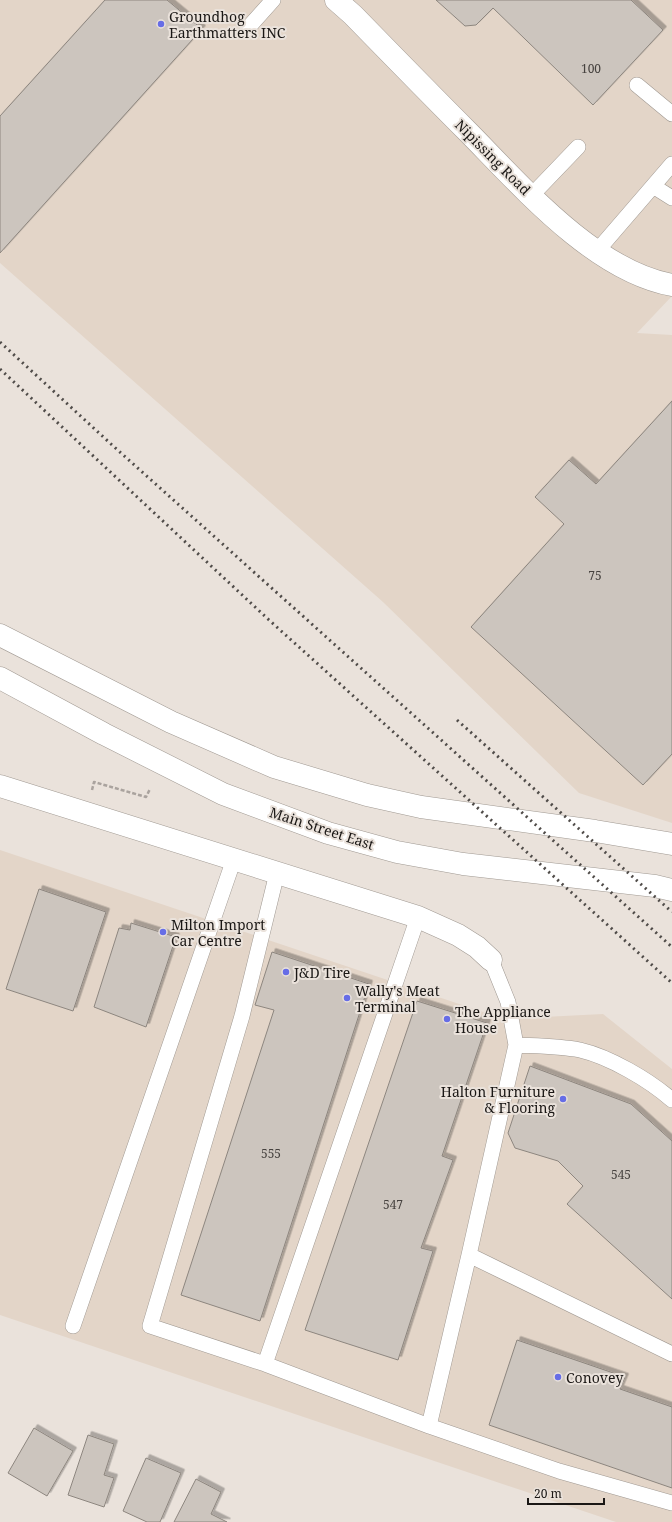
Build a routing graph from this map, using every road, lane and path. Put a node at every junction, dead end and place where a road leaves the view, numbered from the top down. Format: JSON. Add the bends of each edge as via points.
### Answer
{"nodes":[{"id":1,"x":273,"y":0,"type":"edge"},
{"id":2,"x":336,"y":0,"type":"edge"},
{"id":3,"x":247,"y":29,"type":"dead end"},
{"id":4,"x":637,"y":85,"type":"dead end"},
{"id":5,"x":672,"y":114,"type":"edge"},
{"id":6,"x":578,"y":147,"type":"dead end"},
{"id":7,"x":672,"y":164,"type":"edge"},
{"id":8,"x":653,"y":186,"type":"junction"},
{"id":9,"x":531,"y":196,"type":"junction"},
{"id":10,"x":672,"y":198,"type":"edge"},
{"id":11,"x":597,"y":251,"type":"junction"},
{"id":12,"x":672,"y":285,"type":"edge"},
{"id":13,"x":0,"y":634,"type":"edge"},
{"id":14,"x":0,"y":678,"type":"edge"},
{"id":15,"x":0,"y":786,"type":"edge"},
{"id":16,"x":150,"y":789,"type":"dead end"},
{"id":17,"x":85,"y":812,"type":"junction"},
{"id":18,"x":672,"y":844,"type":"edge"},
{"id":19,"x":234,"y":859,"type":"junction"},
{"id":20,"x":277,"y":873,"type":"junction"},
{"id":21,"x":672,"y":890,"type":"edge"},
{"id":22,"x":418,"y":917,"type":"junction"},
{"id":23,"x":491,"y":960,"type":"joint"},
{"id":24,"x":516,"y":1046,"type":"junction"},
{"id":25,"x":672,"y":1100,"type":"edge"},
{"id":26,"x":469,"y":1255,"type":"junction"},
{"id":27,"x":73,"y":1326,"type":"dead end"},
{"id":28,"x":672,"y":1354,"type":"edge"},
{"id":29,"x":265,"y":1364,"type":"junction"},
{"id":30,"x":429,"y":1426,"type":"junction"},
{"id":31,"x":672,"y":1503,"type":"edge"}],
"edges":[{"from":1,"to":3,"type":"lane"},
{"from":2,"to":9,"type":"main road","name":"Nipissing Road"},
{"from":4,"to":5,"type":"lane"},
{"from":6,"to":9,"type":"lane"},
{"from":7,"to":8,"type":"lane"},
{"from":8,"to":10,"type":"lane"},
{"from":8,"to":11,"type":"lane"},
{"from":9,"to":11,"type":"main road","name":"Nipissing Road","via":[[580,240]]},
{"from":11,"to":12,"type":"main road","name":"Nipissing Road","via":[[649,279]]},
{"from":13,"to":18,"type":"main road","via":[[171,722],[274,767],[367,795],[421,807]]},
{"from":14,"to":21,"type":"main road","name":"Main Street East","via":[[223,794],[328,833],[397,852],[463,864]]},
{"from":15,"to":17,"type":"main road"},
{"from":16,"to":17,"type":"path","via":[[146,797],[94,782]]},
{"from":17,"to":19,"type":"main road"},
{"from":19,"to":20,"type":"main road"},
{"from":19,"to":27,"type":"lane"},
{"from":20,"to":22,"type":"main road"},
{"from":20,"to":29,"type":"lane","via":[[242,1016],[150,1326]]},
{"from":22,"to":23,"type":"main road","via":[[458,935]]},
{"from":22,"to":29,"type":"lane"},
{"from":23,"to":24,"type":"lane","via":[[508,1002]]},
{"from":24,"to":25,"type":"lane","via":[[581,1050],[614,1062]]},
{"from":24,"to":26,"type":"lane"},
{"from":26,"to":28,"type":"lane"},
{"from":26,"to":30,"type":"lane"},
{"from":29,"to":30,"type":"lane"},
{"from":30,"to":31,"type":"lane","via":[[559,1471]]}]}
